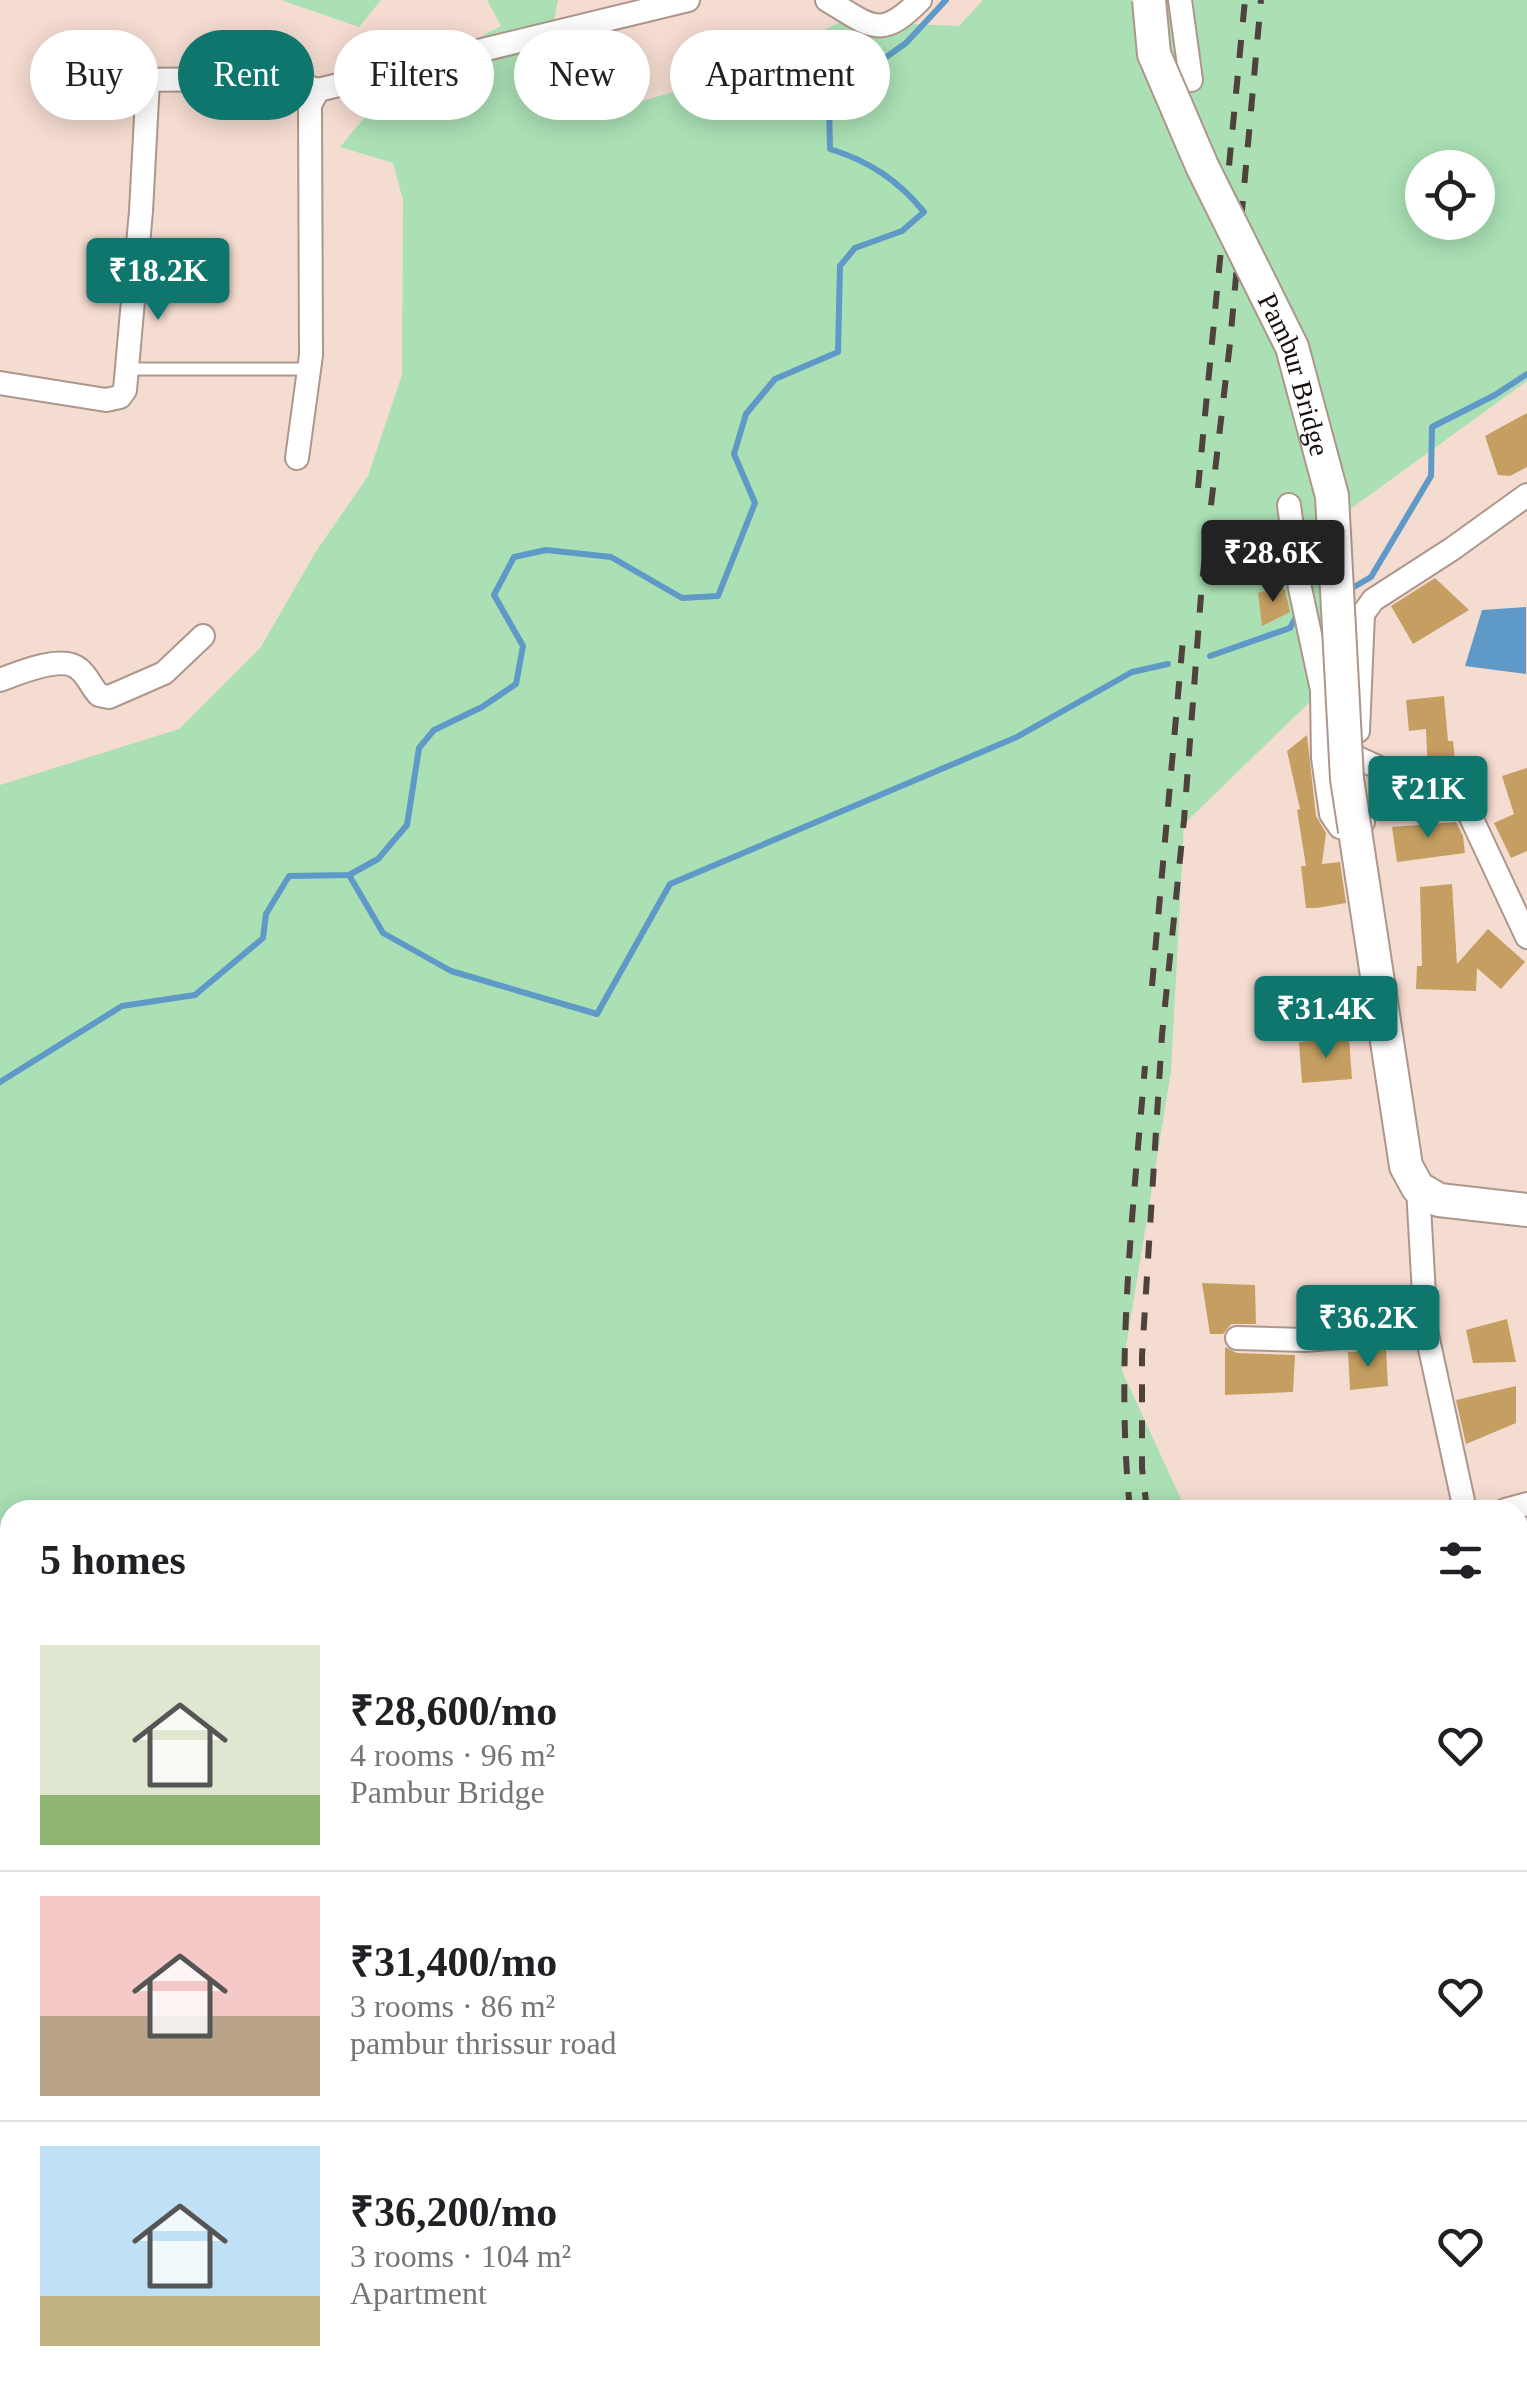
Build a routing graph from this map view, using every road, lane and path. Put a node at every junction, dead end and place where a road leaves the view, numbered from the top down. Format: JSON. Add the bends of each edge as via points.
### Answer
{"nodes":[{"id":1,"x":688,"y":0,"type":"edge"},
{"id":2,"x":826,"y":0,"type":"edge"},
{"id":3,"x":920,"y":0,"type":"edge"},
{"id":4,"x":1149,"y":0,"type":"edge"},
{"id":5,"x":1180,"y":0,"type":"edge"},
{"id":6,"x":653,"y":4,"type":"edge"},
{"id":7,"x":158,"y":80,"type":"edge"},
{"id":8,"x":1191,"y":80,"type":"dead end"},
{"id":9,"x":318,"y":90,"type":"junction"},
{"id":10,"x":145,"y":120,"type":"edge"},
{"id":11,"x":128,"y":369,"type":"junction"},
{"id":12,"x":310,"y":369,"type":"junction"},
{"id":13,"x":0,"y":383,"type":"edge"},
{"id":14,"x":297,"y":458,"type":"dead end"},
{"id":15,"x":1527,"y":495,"type":"edge"},
{"id":16,"x":1289,"y":505,"type":"dead end"},
{"id":17,"x":203,"y":636,"type":"dead end"},
{"id":18,"x":0,"y":680,"type":"edge"},
{"id":19,"x":1358,"y":758,"type":"junction"},
{"id":20,"x":1355,"y":831,"type":"junction"},
{"id":21,"x":1527,"y":936,"type":"edge"},
{"id":22,"x":1418,"y":1188,"type":"junction"},
{"id":23,"x":1527,"y":1210,"type":"edge"},
{"id":24,"x":1426,"y":1330,"type":"junction"},
{"id":25,"x":1237,"y":1338,"type":"dead end"},
{"id":26,"x":1463,"y":1500,"type":"edge"}],
"edges":[{"from":1,"to":6,"type":"street"},
{"from":2,"to":3,"type":"street","via":[[886,26]]},
{"from":4,"to":20,"type":"main road","name":"Pambur Bridge","bridge":true,"via":[[1154,54],[1292,347],[1332,496]]},
{"from":5,"to":8,"type":"street"},
{"from":6,"to":9,"type":"street"},
{"from":7,"to":9,"type":"street","via":[[282,79]]},
{"from":9,"to":12,"type":"street","via":[[310,105]]},
{"from":10,"to":11,"type":"street"},
{"from":11,"to":12,"type":"lane"},
{"from":11,"to":13,"type":"street","via":[[125,390],[113,400]]},
{"from":12,"to":14,"type":"street"},
{"from":15,"to":19,"type":"street","via":[[1373,600],[1363,614]]},
{"from":16,"to":20,"type":"street","via":[[1322,690],[1331,814],[1340,828]]},
{"from":17,"to":18,"type":"street","via":[[164,673],[109,696],[70,664]]},
{"from":19,"to":20,"type":"street","via":[[1366,814]]},
{"from":19,"to":21,"type":"street","via":[[1469,813]]},
{"from":20,"to":22,"type":"main road","name":"Pambur Bridge","via":[[1406,1166]]},
{"from":22,"to":23,"type":"main road","via":[[1439,1200]]},
{"from":22,"to":24,"type":"street"},
{"from":24,"to":25,"type":"street"},
{"from":24,"to":26,"type":"street"}]}
